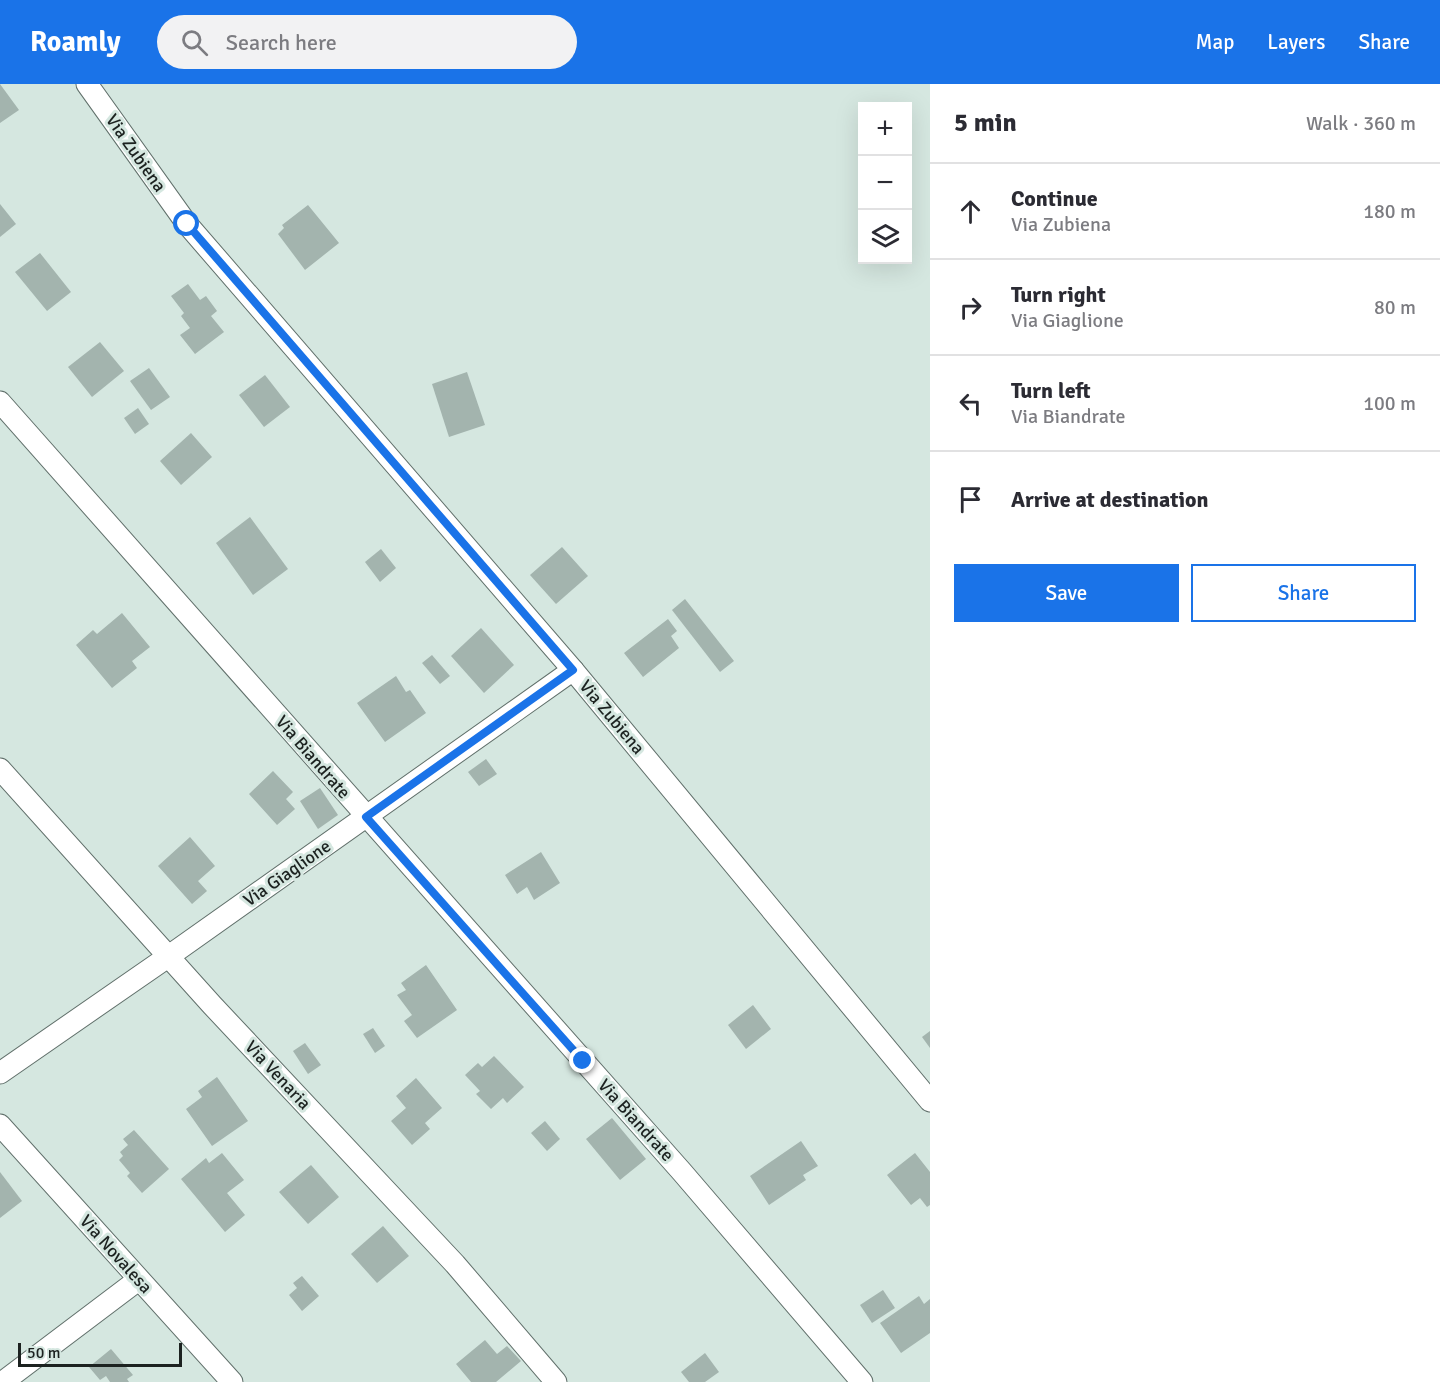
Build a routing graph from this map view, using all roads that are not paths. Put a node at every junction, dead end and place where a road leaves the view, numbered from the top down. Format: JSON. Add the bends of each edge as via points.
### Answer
{"nodes":[{"id":1,"x":87,"y":84,"type":"edge"},
{"id":2,"x":0,"y":402,"type":"edge"},
{"id":3,"x":573,"y":670,"type":"junction"},
{"id":4,"x":0,"y":769,"type":"edge"},
{"id":5,"x":366,"y":817,"type":"junction"},
{"id":6,"x":169,"y":956,"type":"junction"},
{"id":7,"x":0,"y":1073,"type":"edge"},
{"id":8,"x":930,"y":1101,"type":"edge"},
{"id":9,"x":0,"y":1125,"type":"edge"},
{"id":10,"x":138,"y":1280,"type":"junction"},
{"id":11,"x":3,"y":1382,"type":"edge"},
{"id":12,"x":232,"y":1382,"type":"edge"},
{"id":13,"x":556,"y":1382,"type":"edge"},
{"id":14,"x":862,"y":1382,"type":"edge"}],
"edges":[{"from":1,"to":3,"type":"street","name":"Via Zubiena","via":[[187,224]]},
{"from":2,"to":5,"type":"street","name":"Via Biandrate"},
{"from":3,"to":5,"type":"street","name":"Via Giaglione"},
{"from":3,"to":8,"type":"street","name":"Via Zubiena"},
{"from":4,"to":6,"type":"street","name":"Via Venaria"},
{"from":5,"to":6,"type":"street","name":"Via Giaglione"},
{"from":5,"to":14,"type":"street","name":"Via Biandrate","via":[[682,1172]]},
{"from":6,"to":7,"type":"street","name":"Via Giaglione"},
{"from":6,"to":13,"type":"street","name":"Via Venaria","via":[[454,1264]]},
{"from":9,"to":10,"type":"street","name":"Via Novalesa"},
{"from":10,"to":11,"type":"street"},
{"from":10,"to":12,"type":"street","name":"Via Novalesa"}]}
